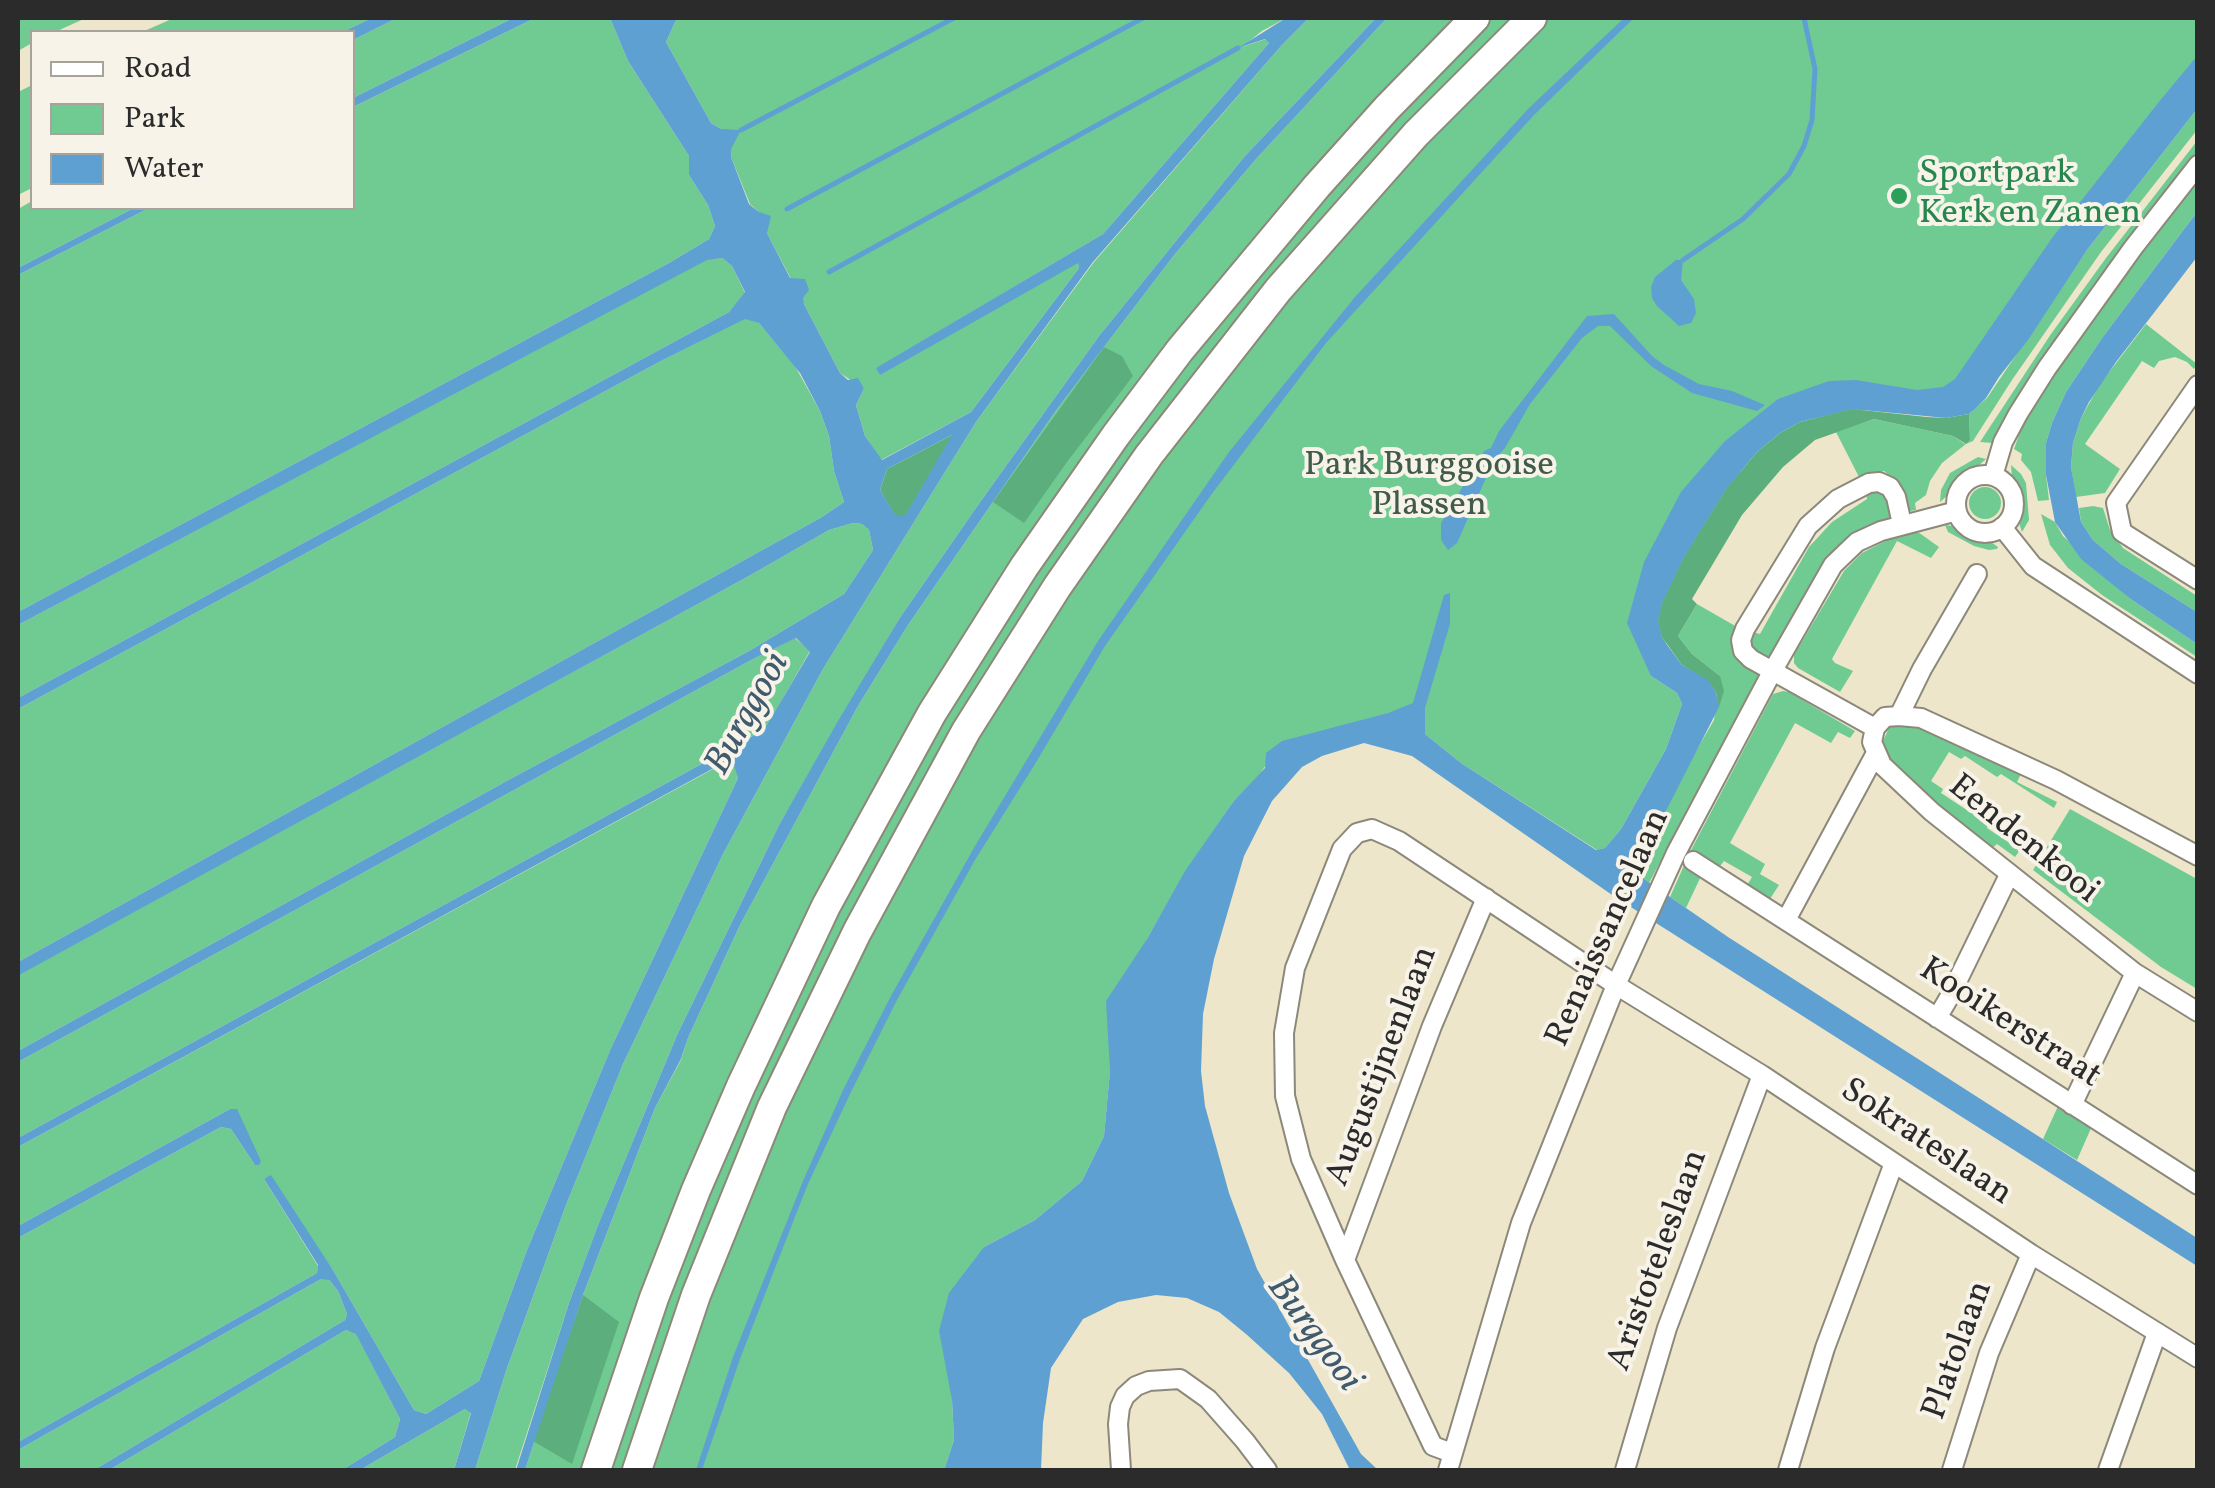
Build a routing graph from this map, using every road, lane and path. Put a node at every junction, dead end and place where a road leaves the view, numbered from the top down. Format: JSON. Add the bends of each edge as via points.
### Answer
{"nodes":[{"id":1,"x":1475,"y":18,"type":"edge"},
{"id":2,"x":1532,"y":18,"type":"edge"},
{"id":3,"x":2198,"y":165,"type":"edge"},
{"id":4,"x":2198,"y":386,"type":"edge"},
{"id":5,"x":1993,"y":476,"type":"junction"},
{"id":6,"x":1957,"y":511,"type":"junction"},
{"id":7,"x":1902,"y":524,"type":"junction"},
{"id":8,"x":2002,"y":527,"type":"junction"},
{"id":9,"x":1977,"y":574,"type":"dead end"},
{"id":10,"x":2198,"y":580,"type":"edge"},
{"id":11,"x":1772,"y":672,"type":"junction"},
{"id":12,"x":2198,"y":674,"type":"edge"},
{"id":13,"x":1899,"y":716,"type":"junction"},
{"id":14,"x":1875,"y":728,"type":"junction"},
{"id":15,"x":1876,"y":753,"type":"junction"},
{"id":16,"x":2196,"y":851,"type":"edge"},
{"id":17,"x":1693,"y":861,"type":"dead end"},
{"id":18,"x":2009,"y":875,"type":"junction"},
{"id":19,"x":1486,"y":898,"type":"junction"},
{"id":20,"x":1786,"y":920,"type":"junction"},
{"id":21,"x":2135,"y":972,"type":"junction"},
{"id":22,"x":1616,"y":986,"type":"junction"},
{"id":23,"x":2198,"y":1012,"type":"edge"},
{"id":24,"x":1937,"y":1018,"type":"junction"},
{"id":25,"x":1762,"y":1075,"type":"junction"},
{"id":26,"x":2072,"y":1105,"type":"junction"},
{"id":27,"x":1894,"y":1163,"type":"junction"},
{"id":28,"x":2198,"y":1185,"type":"edge"},
{"id":29,"x":2031,"y":1254,"type":"junction"},
{"id":30,"x":1345,"y":1260,"type":"junction"},
{"id":31,"x":2157,"y":1333,"type":"junction"},
{"id":32,"x":2198,"y":1358,"type":"edge"},
{"id":33,"x":1450,"y":1462,"type":"edge"},
{"id":34,"x":596,"y":1470,"type":"edge"},
{"id":35,"x":637,"y":1470,"type":"edge"},
{"id":36,"x":1121,"y":1470,"type":"edge"},
{"id":37,"x":1267,"y":1470,"type":"edge"},
{"id":38,"x":1624,"y":1470,"type":"edge"},
{"id":39,"x":1788,"y":1470,"type":"edge"},
{"id":40,"x":1952,"y":1470,"type":"edge"},
{"id":41,"x":2108,"y":1470,"type":"edge"}],
"edges":[{"from":1,"to":34,"type":"highway","via":[[1386,108],[1180,350],[1024,567],[932,713],[826,906],[740,1086],[654,1298]]},
{"from":2,"to":35,"type":"highway","via":[[1416,134],[1278,290],[1149,455],[966,731],[856,932],[772,1107],[696,1295]]},
{"from":3,"to":5,"type":"street","via":[[2047,368],[2003,442]]},
{"from":4,"to":10,"type":"street","via":[[2116,503],[2122,532]]},
{"from":5,"to":6,"type":"street","via":[[1965,483]]},
{"from":5,"to":8,"type":"street","via":[[2013,499]]},
{"from":6,"to":7,"type":"street","name":"Renaissancelaan"},
{"from":6,"to":8,"type":"street","via":[[1975,531]]},
{"from":7,"to":11,"type":"street","name":"Renaissancelaan","via":[[1857,542],[1833,565]]},
{"from":7,"to":11,"type":"street","via":[[1890,487],[1869,482],[1808,526],[1741,640],[1743,651]]},
{"from":8,"to":12,"type":"street","via":[[2033,566]]},
{"from":9,"to":13,"type":"street"},
{"from":11,"to":14,"type":"street"},
{"from":11,"to":22,"type":"street","name":"Renaissancelaan"},
{"from":13,"to":14,"type":"street"},
{"from":13,"to":16,"type":"street","name":"Eendenkooi","via":[[1920,718],[1984,746]]},
{"from":14,"to":15,"type":"street"},
{"from":15,"to":18,"type":"street","name":"Eendenkooi","via":[[1932,812]]},
{"from":15,"to":20,"type":"street"},
{"from":17,"to":20,"type":"street","name":"Kooikerstraat"},
{"from":18,"to":21,"type":"street","name":"Eendenkooi"},
{"from":18,"to":24,"type":"street"},
{"from":19,"to":22,"type":"street","name":"Augustijnenlaan"},
{"from":19,"to":30,"type":"street","name":"Augustijnenlaan"},
{"from":19,"to":30,"type":"street","name":"Augustijnenlaan","via":[[1399,841],[1372,829],[1357,833],[1342,849],[1295,968],[1284,1033],[1284,1096],[1301,1159]]},
{"from":20,"to":24,"type":"street","name":"Kooikerstraat"},
{"from":21,"to":23,"type":"street","name":"Eendenkooi"},
{"from":21,"to":26,"type":"street"},
{"from":22,"to":25,"type":"street","name":"Sokrateslaan"},
{"from":22,"to":33,"type":"street","name":"Renaissancelaan","via":[[1521,1224]]},
{"from":24,"to":26,"type":"street","name":"Kooikerstraat"},
{"from":25,"to":27,"type":"street","name":"Sokrateslaan"},
{"from":25,"to":38,"type":"street","name":"Aristoteleslaan","via":[[1667,1328]]},
{"from":26,"to":28,"type":"street","name":"Kooikerstraat"},
{"from":27,"to":29,"type":"street","name":"Sokrateslaan"},
{"from":27,"to":39,"type":"street"},
{"from":29,"to":31,"type":"street","name":"Sokrateslaan"},
{"from":29,"to":40,"type":"street","name":"Platolaan","via":[[1988,1353]]},
{"from":30,"to":33,"type":"street","name":"Augustijnenlaan","via":[[1433,1446]]},
{"from":31,"to":32,"type":"street","name":"Sokrateslaan"},
{"from":31,"to":41,"type":"street"},
{"from":36,"to":37,"type":"street","via":[[1118,1424],[1126,1396],[1150,1381],[1180,1379],[1208,1399]]}]}
